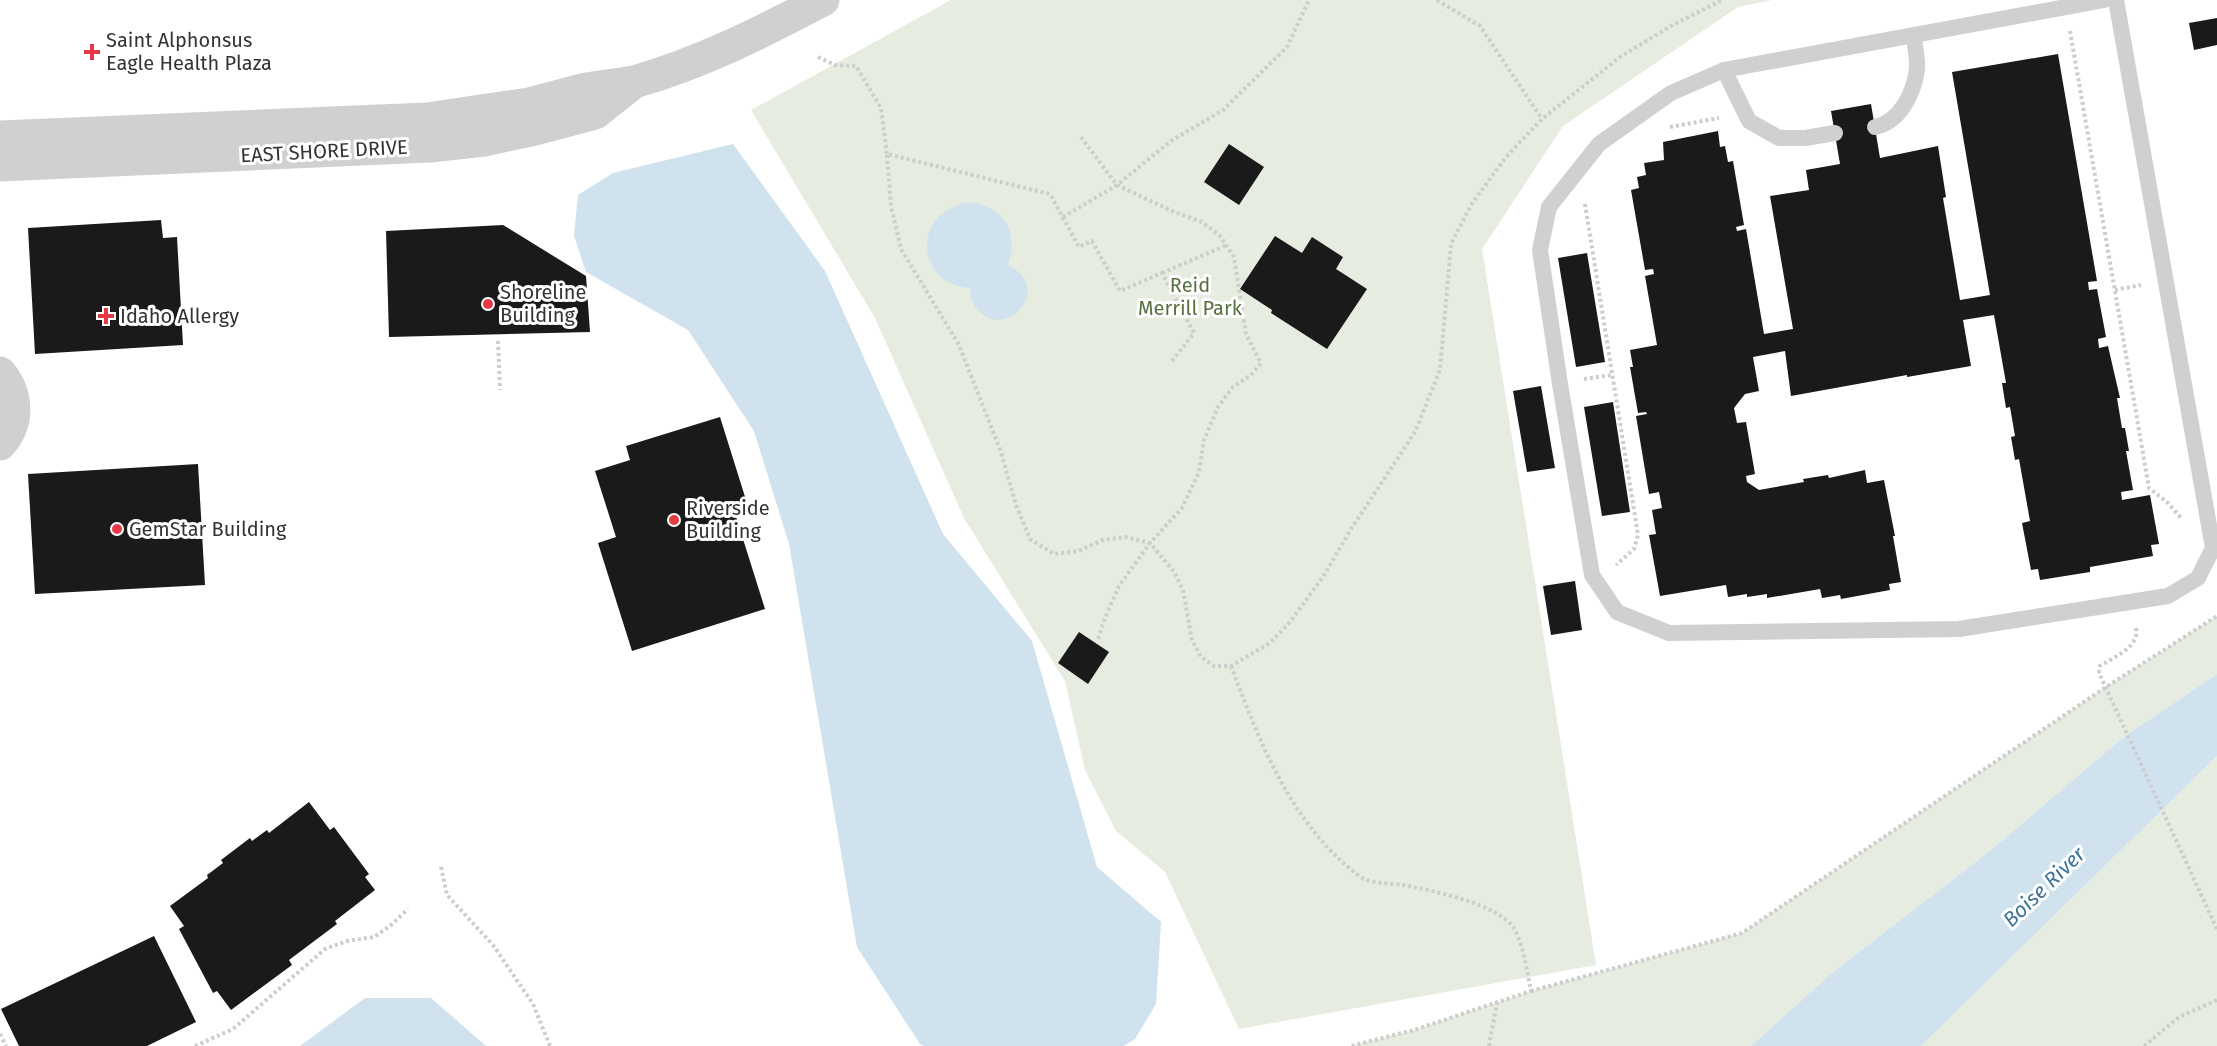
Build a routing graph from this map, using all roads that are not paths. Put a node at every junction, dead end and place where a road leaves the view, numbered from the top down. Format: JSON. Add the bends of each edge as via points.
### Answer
{"nodes":[{"id":1,"x":823,"y":0,"type":"edge"},
{"id":2,"x":2103,"y":0,"type":"edge"},
{"id":3,"x":2116,"y":0,"type":"edge"},
{"id":4,"x":1913,"y":35,"type":"junction"},
{"id":5,"x":1725,"y":70,"type":"junction"},
{"id":6,"x":634,"y":82,"type":"junction"},
{"id":7,"x":1875,"y":127,"type":"dead end"},
{"id":8,"x":1835,"y":133,"type":"dead end"},
{"id":9,"x":0,"y":137,"type":"edge"},
{"id":10,"x":0,"y":165,"type":"edge"},
{"id":11,"x":0,"y":373,"type":"edge"},
{"id":12,"x":0,"y":444,"type":"edge"}],
"edges":[{"from":1,"to":6,"type":"street","name":"EAST SHORE DRIVE","via":[[742,42]]},
{"from":2,"to":4,"type":"lane"},
{"from":3,"to":5,"type":"lane","via":[[2213,548],[2198,578],[2168,596],[1959,629],[1669,633],[1617,612],[1592,575],[1540,250],[1549,207],[1599,144],[1671,93]]},
{"from":4,"to":5,"type":"lane"},
{"from":4,"to":7,"type":"lane","via":[[1917,68],[1908,102],[1887,125]]},
{"from":5,"to":8,"type":"lane","via":[[1749,121],[1779,138]]},
{"from":6,"to":9,"type":"street","name":"EAST SHORE DRIVE","via":[[529,104],[427,119]]},
{"from":6,"to":10,"type":"street","name":"EAST SHORE DRIVE","via":[[595,113],[484,140],[430,146]]},
{"from":11,"to":12,"type":"street","via":[[14,405],[13,422]]}]}
